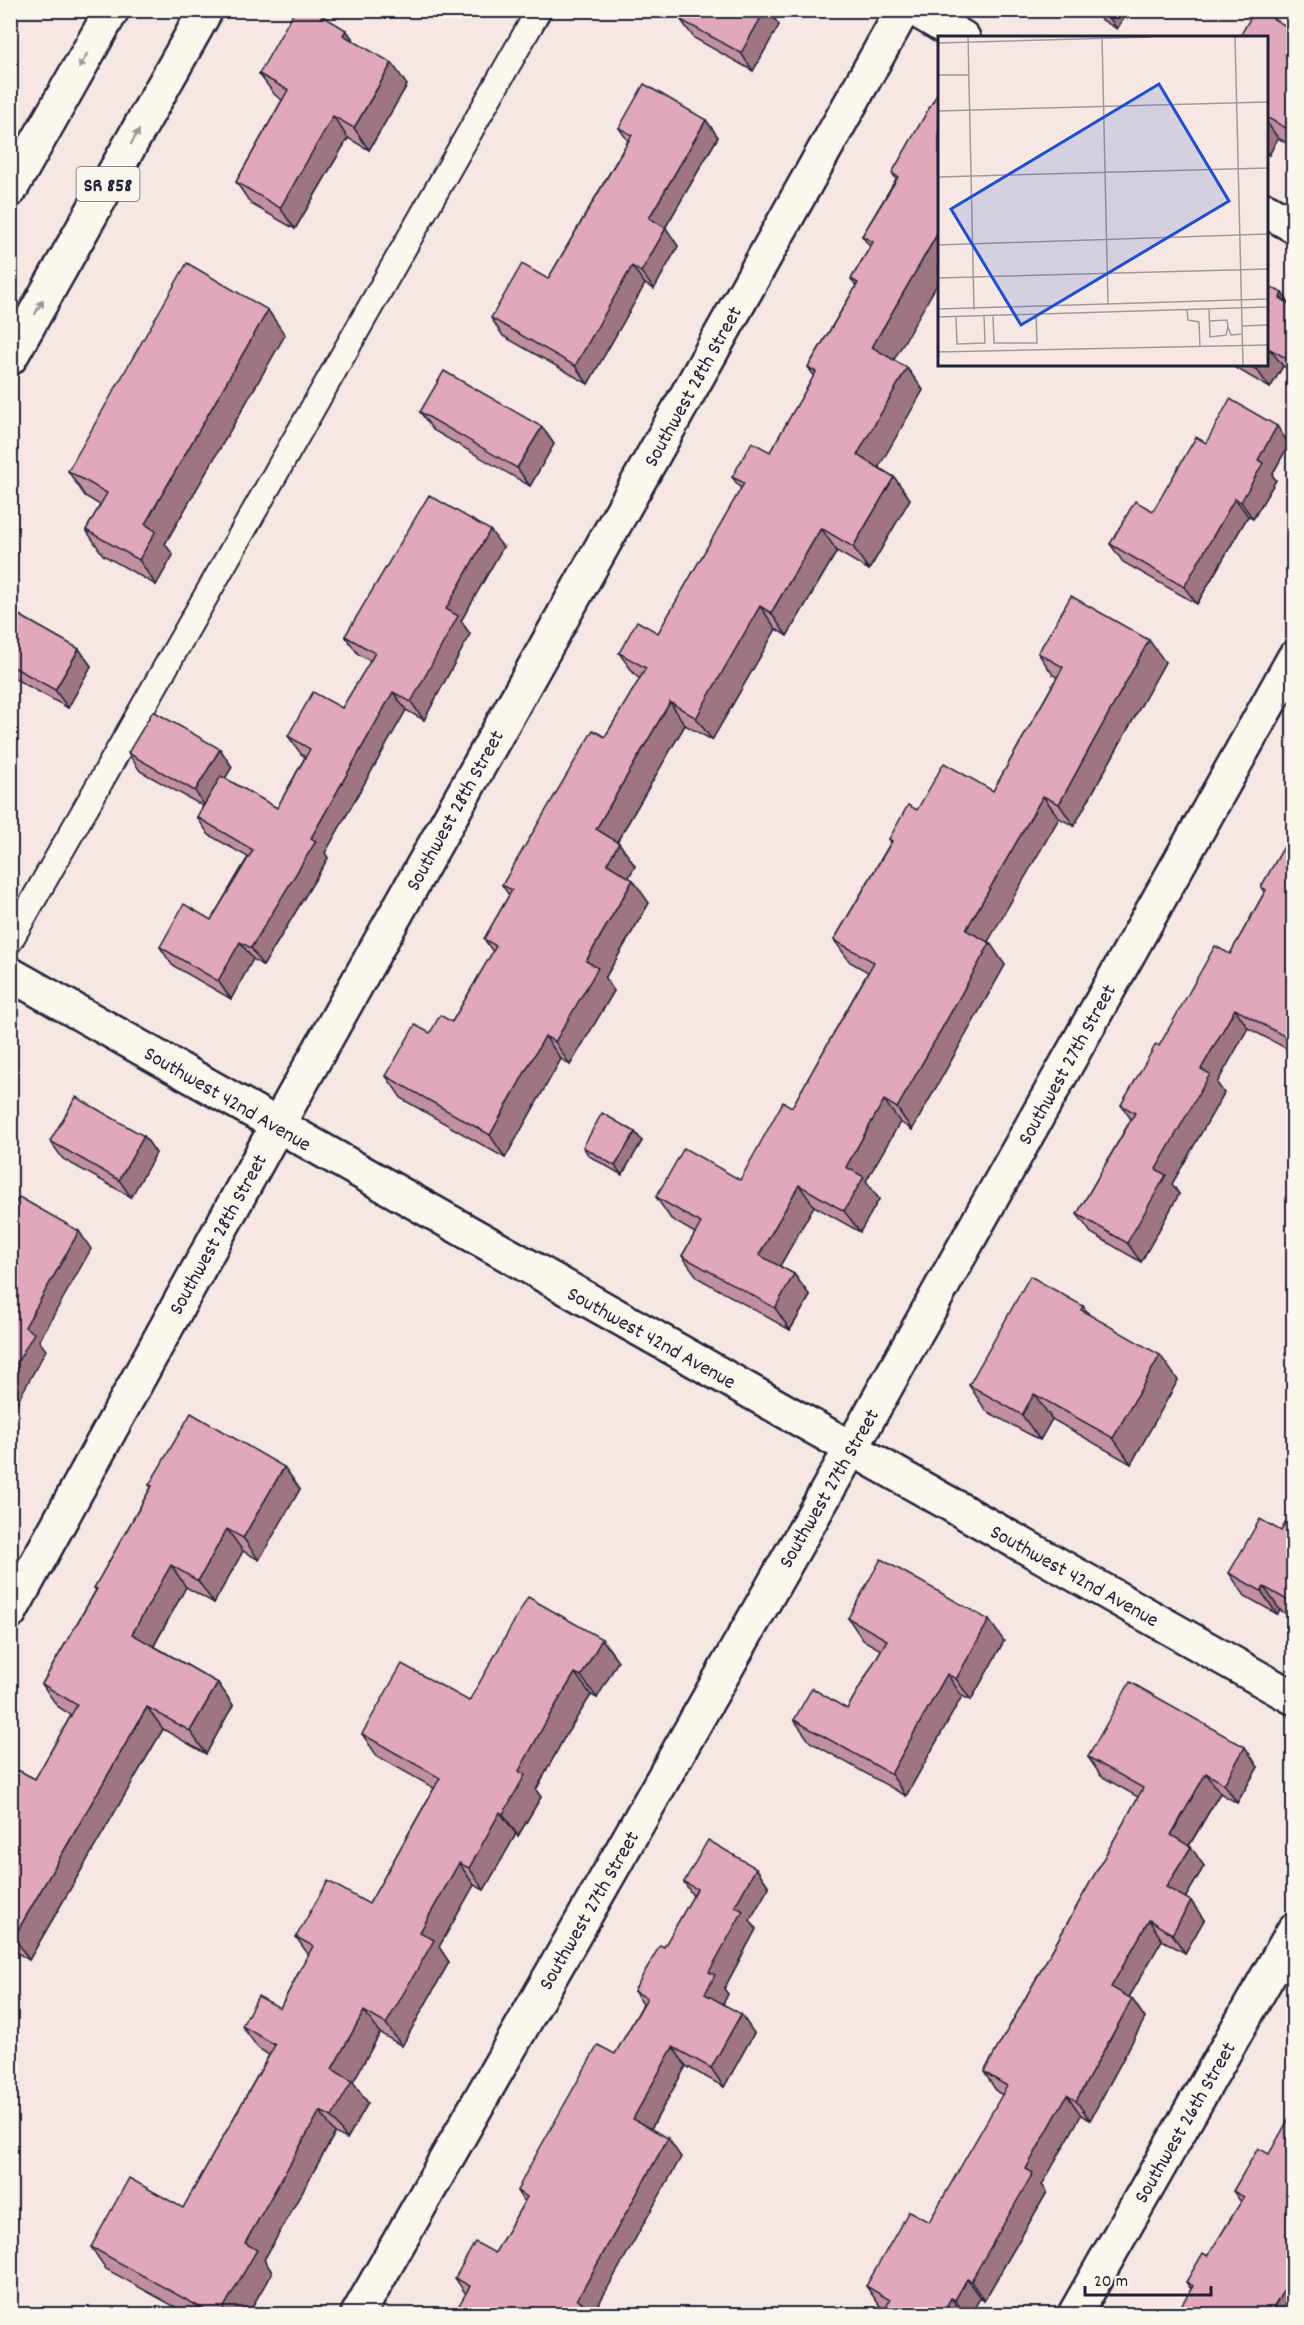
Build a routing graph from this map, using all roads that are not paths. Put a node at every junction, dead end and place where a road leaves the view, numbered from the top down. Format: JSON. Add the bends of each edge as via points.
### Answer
{"nodes":[{"id":1,"x":112,"y":10,"type":"edge"},
{"id":2,"x":206,"y":10,"type":"edge"},
{"id":3,"x":539,"y":10,"type":"edge"},
{"id":4,"x":903,"y":10,"type":"edge"},
{"id":5,"x":916,"y":10,"type":"edge"},
{"id":6,"x":960,"y":36,"type":"edge"},
{"id":7,"x":12,"y":182,"type":"edge"},
{"id":8,"x":1268,"y":211,"type":"edge"},
{"id":9,"x":1293,"y":226,"type":"edge"},
{"id":10,"x":10,"y":358,"type":"edge"},
{"id":11,"x":1293,"y":658,"type":"edge"},
{"id":12,"x":10,"y":940,"type":"edge"},
{"id":13,"x":10,"y":974,"type":"edge"},
{"id":14,"x":277,"y":1126,"type":"junction"},
{"id":15,"x":851,"y":1449,"type":"junction"},
{"id":16,"x":10,"y":1612,"type":"edge"},
{"id":17,"x":1293,"y":1698,"type":"edge"},
{"id":18,"x":1293,"y":1930,"type":"edge"},
{"id":19,"x":358,"y":2314,"type":"edge"},
{"id":20,"x":1075,"y":2314,"type":"edge"}],
"edges":[{"from":1,"to":7,"type":"street","one_way":true},
{"from":10,"to":2,"type":"street","number":"SR 858","one_way":true},
{"from":3,"to":12,"type":"lane"},
{"from":4,"to":14,"type":"street","name":"Southwest 28th Street"},
{"from":5,"to":6,"type":"street"},
{"from":8,"to":9,"type":"street"},
{"from":11,"to":15,"type":"street","name":"Southwest 27th Street"},
{"from":13,"to":14,"type":"street","name":"Southwest 42nd Avenue"},
{"from":14,"to":15,"type":"street","name":"Southwest 42nd Avenue"},
{"from":14,"to":16,"type":"street","name":"Southwest 28th Street"},
{"from":15,"to":17,"type":"street","name":"Southwest 42nd Avenue"},
{"from":15,"to":19,"type":"street","name":"Southwest 27th Street"},
{"from":18,"to":20,"type":"street","name":"Southwest 26th Street"}]}
